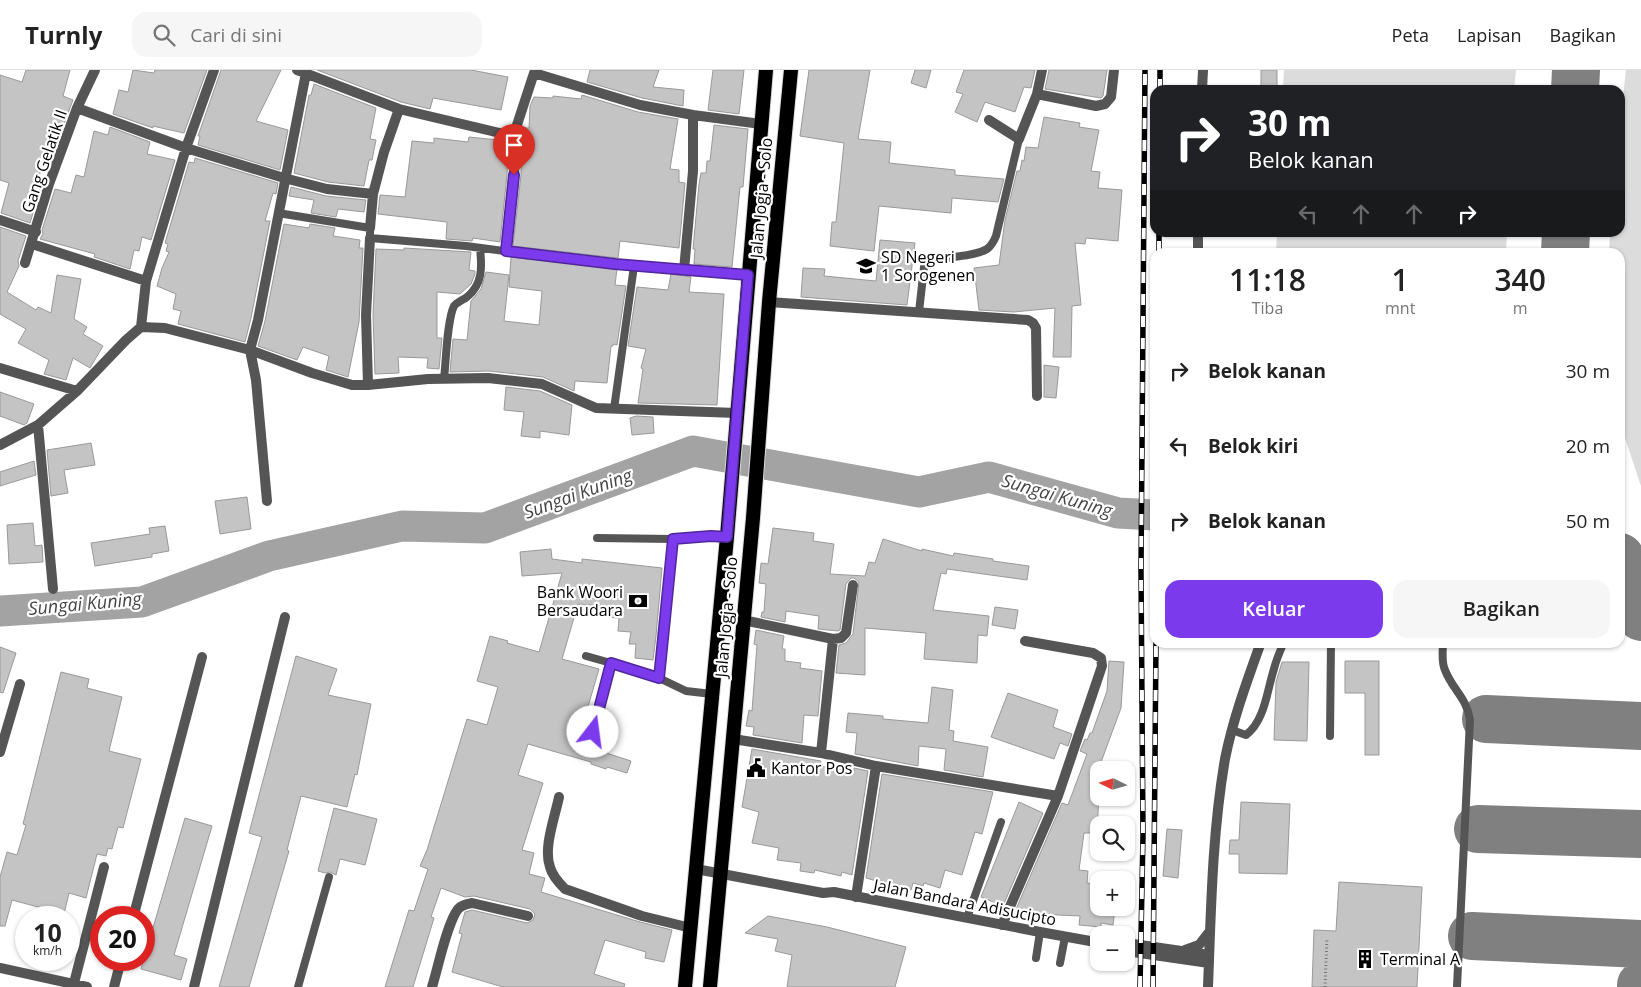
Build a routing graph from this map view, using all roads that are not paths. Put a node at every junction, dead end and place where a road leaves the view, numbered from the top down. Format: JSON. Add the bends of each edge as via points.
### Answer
{"nodes":[{"id":1,"x":95,"y":70,"type":"edge"},
{"id":2,"x":214,"y":70,"type":"edge"},
{"id":3,"x":766,"y":70,"type":"edge"},
{"id":4,"x":791,"y":70,"type":"edge"},
{"id":5,"x":1042,"y":70,"type":"edge"},
{"id":6,"x":1114,"y":70,"type":"edge"},
{"id":7,"x":1203,"y":70,"type":"edge"},
{"id":8,"x":534,"y":71,"type":"edge"},
{"id":9,"x":301,"y":72,"type":"edge"},
{"id":10,"x":1202,"y":85,"type":"edge"},
{"id":11,"x":1037,"y":94,"type":"junction"},
{"id":12,"x":77,"y":108,"type":"junction"},
{"id":13,"x":399,"y":109,"type":"junction"},
{"id":14,"x":693,"y":115,"type":"junction"},
{"id":15,"x":989,"y":120,"type":"dead end"},
{"id":16,"x":761,"y":124,"type":"junction"},
{"id":17,"x":515,"y":131,"type":"junction"},
{"id":18,"x":1019,"y":139,"type":"junction"},
{"id":19,"x":186,"y":148,"type":"junction"},
{"id":20,"x":284,"y":178,"type":"junction"},
{"id":21,"x":372,"y":194,"type":"junction"},
{"id":22,"x":278,"y":213,"type":"junction"},
{"id":23,"x":0,"y":220,"type":"edge"},
{"id":24,"x":36,"y":232,"type":"junction"},
{"id":25,"x":370,"y":233,"type":"junction"},
{"id":26,"x":32,"y":244,"type":"junction"},
{"id":27,"x":480,"y":248,"type":"junction"},
{"id":28,"x":506,"y":251,"type":"junction"},
{"id":29,"x":25,"y":263,"type":"dead end"},
{"id":30,"x":634,"y":266,"type":"junction"},
{"id":31,"x":684,"y":270,"type":"junction"},
{"id":32,"x":748,"y":275,"type":"junction"},
{"id":33,"x":146,"y":281,"type":"junction"},
{"id":34,"x":769,"y":302,"type":"junction"},
{"id":35,"x":919,"y":312,"type":"junction"},
{"id":36,"x":142,"y":328,"type":"junction"},
{"id":37,"x":250,"y":350,"type":"junction"},
{"id":38,"x":0,"y":368,"type":"edge"},
{"id":39,"x":444,"y":379,"type":"junction"},
{"id":40,"x":368,"y":385,"type":"junction"},
{"id":41,"x":77,"y":391,"type":"junction"},
{"id":42,"x":1037,"y":396,"type":"dead end"},
{"id":43,"x":614,"y":408,"type":"junction"},
{"id":44,"x":737,"y":413,"type":"junction"},
{"id":45,"x":38,"y":425,"type":"junction"},
{"id":46,"x":0,"y":444,"type":"edge"},
{"id":47,"x":267,"y":501,"type":"dead end"},
{"id":48,"x":727,"y":537,"type":"junction"},
{"id":49,"x":597,"y":538,"type":"dead end"},
{"id":50,"x":673,"y":539,"type":"junction"},
{"id":51,"x":853,"y":585,"type":"dead end"},
{"id":52,"x":53,"y":589,"type":"dead end"},
{"id":53,"x":285,"y":617,"type":"dead end"},
{"id":54,"x":743,"y":620,"type":"junction"},
{"id":55,"x":833,"y":639,"type":"junction"},
{"id":56,"x":1025,"y":641,"type":"dead end"},
{"id":57,"x":1259,"y":648,"type":"edge"},
{"id":58,"x":1282,"y":648,"type":"edge"},
{"id":59,"x":1331,"y":648,"type":"edge"},
{"id":60,"x":1443,"y":648,"type":"edge"},
{"id":61,"x":586,"y":656,"type":"dead end"},
{"id":62,"x":202,"y":657,"type":"dead end"},
{"id":63,"x":611,"y":663,"type":"junction"},
{"id":64,"x":659,"y":678,"type":"junction"},
{"id":65,"x":20,"y":684,"type":"dead end"},
{"id":66,"x":712,"y":694,"type":"junction"},
{"id":67,"x":1232,"y":730,"type":"junction"},
{"id":68,"x":1330,"y":736,"type":"dead end"},
{"id":69,"x":733,"y":739,"type":"junction"},
{"id":70,"x":588,"y":750,"type":"dead end"},
{"id":71,"x":0,"y":752,"type":"edge"},
{"id":72,"x":821,"y":753,"type":"junction"},
{"id":73,"x":876,"y":766,"type":"junction"},
{"id":74,"x":1058,"y":796,"type":"junction"},
{"id":75,"x":559,"y":797,"type":"dead end"},
{"id":76,"x":1001,"y":822,"type":"dead end"},
{"id":77,"x":696,"y":866,"type":"junction"},
{"id":78,"x":104,"y":867,"type":"dead end"},
{"id":79,"x":721,"y":870,"type":"junction"},
{"id":80,"x":329,"y":877,"type":"dead end"},
{"id":81,"x":856,"y":897,"type":"junction"},
{"id":82,"x":136,"y":906,"type":"edge"},
{"id":83,"x":528,"y":916,"type":"dead end"},
{"id":84,"x":967,"y":918,"type":"junction"},
{"id":85,"x":1002,"y":925,"type":"junction"},
{"id":86,"x":691,"y":928,"type":"junction"},
{"id":87,"x":1210,"y":931,"type":"junction"},
{"id":88,"x":1040,"y":932,"type":"junction"},
{"id":89,"x":1064,"y":936,"type":"junction"},
{"id":90,"x":1090,"y":941,"type":"edge"},
{"id":91,"x":1135,"y":945,"type":"edge"},
{"id":92,"x":1135,"y":952,"type":"edge"},
{"id":93,"x":1181,"y":955,"type":"junction"},
{"id":94,"x":1036,"y":958,"type":"dead end"},
{"id":95,"x":1209,"y":959,"type":"junction"},
{"id":96,"x":1060,"y":963,"type":"dead end"},
{"id":97,"x":0,"y":968,"type":"edge"},
{"id":98,"x":118,"y":971,"type":"edge"},
{"id":99,"x":74,"y":983,"type":"junction"},
{"id":100,"x":1208,"y":986,"type":"edge"},
{"id":101,"x":87,"y":987,"type":"edge"},
{"id":102,"x":114,"y":987,"type":"edge"},
{"id":103,"x":194,"y":987,"type":"edge"},
{"id":104,"x":298,"y":987,"type":"edge"},
{"id":105,"x":432,"y":987,"type":"edge"},
{"id":106,"x":685,"y":987,"type":"edge"},
{"id":107,"x":710,"y":987,"type":"edge"},
{"id":108,"x":1457,"y":987,"type":"edge"}],
"edges":[{"from":1,"to":12,"type":"street","name":"Gang Gelatik II"},
{"from":2,"to":19,"type":"street"},
{"from":3,"to":16,"type":"highway","name":"Jalan Jogja - Solo"},
{"from":4,"to":34,"type":"highway","name":"Jalan Jogja - Solo"},
{"from":5,"to":11,"type":"street"},
{"from":6,"to":11,"type":"street","via":[[1111,97],[1105,104],[1096,106]]},
{"from":7,"to":10,"type":"street"},
{"from":8,"to":14,"type":"street","via":[[640,105]]},
{"from":8,"to":17,"type":"street"},
{"from":9,"to":13,"type":"street"},
{"from":9,"to":20,"type":"street"},
{"from":11,"to":18,"type":"street"},
{"from":12,"to":19,"type":"street"},
{"from":12,"to":24,"type":"street","name":"Gang Gelatik II","via":[[49,184]]},
{"from":13,"to":17,"type":"street","via":[[497,133]]},
{"from":13,"to":21,"type":"street"},
{"from":14,"to":16,"type":"street"},
{"from":14,"to":31,"type":"street","via":[[693,171]]},
{"from":15,"to":18,"type":"street"},
{"from":16,"to":32,"type":"highway","name":"Jalan Jogja - Solo"},
{"from":17,"to":28,"type":"street"},
{"from":18,"to":35,"type":"lane","via":[[996,236],[987,249],[929,262],[924,267]]},
{"from":19,"to":20,"type":"street"},
{"from":19,"to":33,"type":"street"},
{"from":20,"to":21,"type":"street"},
{"from":20,"to":22,"type":"street"},
{"from":21,"to":25,"type":"street"},
{"from":22,"to":25,"type":"lane"},
{"from":22,"to":37,"type":"street"},
{"from":23,"to":24,"type":"street"},
{"from":24,"to":26,"type":"street","name":"Gang Gelatik II"},
{"from":25,"to":27,"type":"lane"},
{"from":25,"to":40,"type":"street","via":[[366,315]]},
{"from":26,"to":29,"type":"street","name":"Gang Gelatik II"},
{"from":26,"to":33,"type":"street"},
{"from":27,"to":28,"type":"lane"},
{"from":27,"to":39,"type":"lane","via":[[480,279],[469,295],[455,305],[450,320]]},
{"from":28,"to":30,"type":"lane"},
{"from":30,"to":31,"type":"lane"},
{"from":30,"to":43,"type":"lane"},
{"from":31,"to":32,"type":"lane"},
{"from":32,"to":44,"type":"highway","name":"Jalan Jogja - Solo"},
{"from":33,"to":36,"type":"street"},
{"from":34,"to":35,"type":"street"},
{"from":34,"to":54,"type":"highway","name":"Jalan Jogja - Solo"},
{"from":35,"to":42,"type":"street","via":[[1028,320],[1033,323],[1036,328]]},
{"from":36,"to":37,"type":"street","via":[[166,328]]},
{"from":36,"to":41,"type":"street","via":[[126,340]]},
{"from":37,"to":40,"type":"street","via":[[352,385]]},
{"from":37,"to":47,"type":"street","via":[[256,380]]},
{"from":38,"to":41,"type":"street"},
{"from":39,"to":40,"type":"street"},
{"from":39,"to":43,"type":"street","via":[[488,378],[542,384],[596,408]]},
{"from":41,"to":45,"type":"street"},
{"from":43,"to":44,"type":"street"},
{"from":44,"to":48,"type":"highway","name":"Jalan Jogja - Solo"},
{"from":45,"to":46,"type":"street"},
{"from":45,"to":52,"type":"street"},
{"from":48,"to":50,"type":"lane"},
{"from":48,"to":66,"type":"highway","name":"Jalan Jogja - Solo"},
{"from":49,"to":50,"type":"lane"},
{"from":50,"to":64,"type":"lane"},
{"from":51,"to":55,"type":"street","via":[[846,633]]},
{"from":53,"to":103,"type":"street"},
{"from":54,"to":55,"type":"street"},
{"from":54,"to":69,"type":"highway","name":"Jalan Jogja - Solo"},
{"from":55,"to":72,"type":"street"},
{"from":56,"to":74,"type":"street","via":[[1093,653],[1103,661]]},
{"from":57,"to":67,"type":"street"},
{"from":58,"to":67,"type":"lane","via":[[1253,730],[1246,734]]},
{"from":59,"to":68,"type":"lane"},
{"from":60,"to":108,"type":"lane","via":[[1444,668],[1464,700],[1470,720]]},
{"from":61,"to":63,"type":"lane"},
{"from":62,"to":82,"type":"street"},
{"from":63,"to":64,"type":"lane"},
{"from":63,"to":70,"type":"lane"},
{"from":64,"to":66,"type":"lane","via":[[686,691]]},
{"from":65,"to":71,"type":"street"},
{"from":66,"to":77,"type":"highway","name":"Jalan Jogja - Solo"},
{"from":67,"to":87,"type":"street","via":[[1214,846]]},
{"from":69,"to":72,"type":"street"},
{"from":69,"to":79,"type":"highway","name":"Jalan Jogja - Solo"},
{"from":72,"to":73,"type":"street"},
{"from":73,"to":74,"type":"street"},
{"from":73,"to":81,"type":"street"},
{"from":74,"to":85,"type":"street"},
{"from":75,"to":86,"type":"street","via":[[548,848],[550,866],[565,889],[642,916]]},
{"from":76,"to":84,"type":"lane"},
{"from":77,"to":79,"type":"street","name":"Jalan Bandara Adisucipto"},
{"from":77,"to":86,"type":"highway","name":"Jalan Jogja - Solo"},
{"from":78,"to":99,"type":"street"},
{"from":79,"to":81,"type":"street","name":"Jalan Bandara Adisucipto","via":[[823,893]]},
{"from":79,"to":107,"type":"highway","name":"Jalan Jogja - Solo"},
{"from":80,"to":104,"type":"lane"},
{"from":81,"to":84,"type":"street","name":"Jalan Bandara Adisucipto"},
{"from":83,"to":105,"type":"street","via":[[472,903],[458,909],[451,922]]},
{"from":84,"to":85,"type":"street","name":"Jalan Bandara Adisucipto"},
{"from":85,"to":88,"type":"street","name":"Jalan Bandara Adisucipto"},
{"from":86,"to":106,"type":"highway","name":"Jalan Jogja - Solo"},
{"from":87,"to":93,"type":"street","via":[[1199,944]]},
{"from":87,"to":95,"type":"street"},
{"from":88,"to":89,"type":"street","name":"Jalan Bandara Adisucipto"},
{"from":88,"to":94,"type":"lane"},
{"from":89,"to":90,"type":"street","name":"Jalan Bandara Adisucipto"},
{"from":89,"to":96,"type":"lane"},
{"from":91,"to":93,"type":"street"},
{"from":92,"to":93,"type":"street"},
{"from":93,"to":95,"type":"street"},
{"from":93,"to":100,"type":"street","via":[[1198,968]]},
{"from":95,"to":100,"type":"street"},
{"from":97,"to":99,"type":"street"},
{"from":98,"to":102,"type":"street"},
{"from":99,"to":101,"type":"street"}]}
